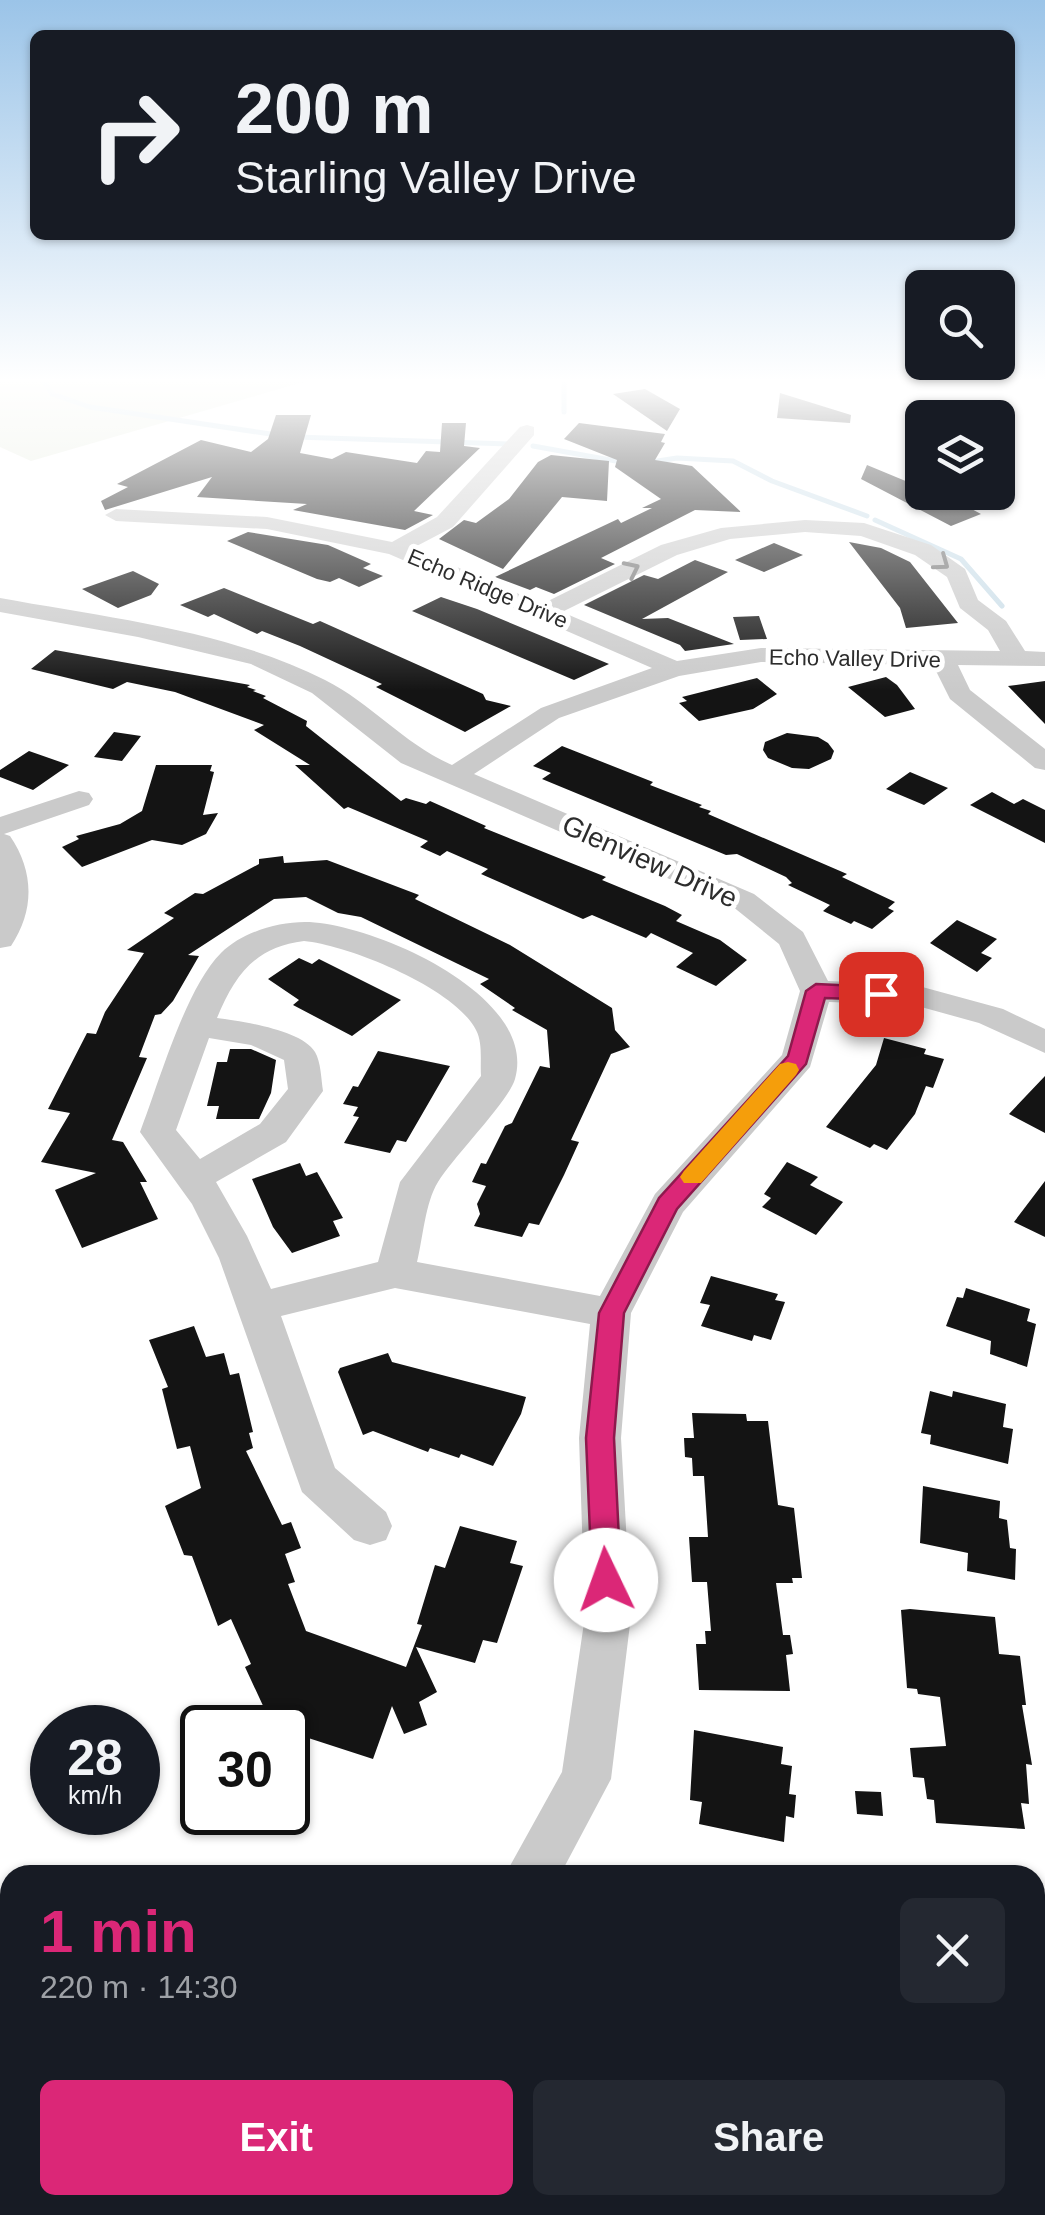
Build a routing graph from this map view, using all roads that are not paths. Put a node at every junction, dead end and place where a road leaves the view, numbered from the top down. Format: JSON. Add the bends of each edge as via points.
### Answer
{"nodes":[{"id":1,"x":479,"y":484,"type":"edge"},
{"id":2,"x":116,"y":515,"type":"dead end"},
{"id":3,"x":395,"y":549,"type":"junction"},
{"id":4,"x":0,"y":605,"type":"edge"},
{"id":5,"x":544,"y":612,"type":"junction"},
{"id":6,"x":1018,"y":659,"type":"junction"},
{"id":7,"x":1045,"y":659,"type":"edge"},
{"id":8,"x":943,"y":660,"type":"junction"},
{"id":9,"x":674,"y":669,"type":"junction"},
{"id":10,"x":1045,"y":762,"type":"edge"},
{"id":11,"x":453,"y":776,"type":"junction"},
{"id":12,"x":80,"y":798,"type":"dead end"},
{"id":13,"x":0,"y":828,"type":"edge"},
{"id":14,"x":0,"y":842,"type":"edge"},
{"id":15,"x":0,"y":939,"type":"edge"},
{"id":16,"x":816,"y":991,"type":"junction"},
{"id":17,"x":198,"y":1026,"type":"junction"},
{"id":18,"x":1045,"y":1042,"type":"edge"},
{"id":19,"x":197,"y":1178,"type":"junction"},
{"id":20,"x":395,"y":1273,"type":"junction"},
{"id":21,"x":258,"y":1308,"type":"junction"},
{"id":22,"x":612,"y":1313,"type":"junction"},
{"id":23,"x":370,"y":1526,"type":"dead end"},
{"id":24,"x":537,"y":1865,"type":"edge"}],
"edges":[{"from":1,"to":3,"type":"street","via":[[445,522]]},
{"from":2,"to":3,"type":"street","name":"Echo Ridge Drive","via":[[266,522]]},
{"from":3,"to":5,"type":"street","name":"Echo Ridge Drive"},
{"from":4,"to":11,"type":"street","name":"Glenview Drive","via":[[259,659],[321,688],[411,757]]},
{"from":5,"to":6,"type":"street","one_way":true,"via":[[669,550],[730,533],[805,526],[864,530],[923,550],[957,574],[968,603],[998,626]]},
{"from":5,"to":9,"type":"street","name":"Echo Ridge Drive"},
{"from":6,"to":7,"type":"street","name":"Echo Valley Drive"},
{"from":6,"to":8,"type":"street","name":"Echo Valley Drive"},
{"from":8,"to":9,"type":"street","name":"Echo Valley Drive","via":[[761,655]]},
{"from":8,"to":10,"type":"street","via":[[959,694]]},
{"from":9,"to":11,"type":"street","name":"Echo Valley Drive","via":[[550,713]]},
{"from":11,"to":16,"type":"street","name":"Glenview Drive","via":[[743,900],[792,939]]},
{"from":12,"to":13,"type":"street"},
{"from":14,"to":15,"type":"street","via":[[15,871],[13,918]]},
{"from":16,"to":18,"type":"street","via":[[914,995],[992,1016]]},
{"from":16,"to":22,"type":"street","via":[[798,1059],[668,1204]]},
{"from":17,"to":19,"type":"street","via":[[158,1132]]},
{"from":17,"to":19,"type":"street","via":[[280,1042],[300,1056],[306,1091],[273,1134]]},
{"from":17,"to":20,"type":"street","via":[[231,960],[272,936],[312,932],[348,936],[461,992],[495,1033],[498,1078],[418,1182]]},
{"from":19,"to":21,"type":"street","via":[[232,1238]]},
{"from":20,"to":21,"type":"street"},
{"from":20,"to":22,"type":"street"},
{"from":21,"to":23,"type":"street","via":[[316,1479]]},
{"from":22,"to":24,"type":"street","via":[[600,1438],[608,1616],[586,1779]]}]}
